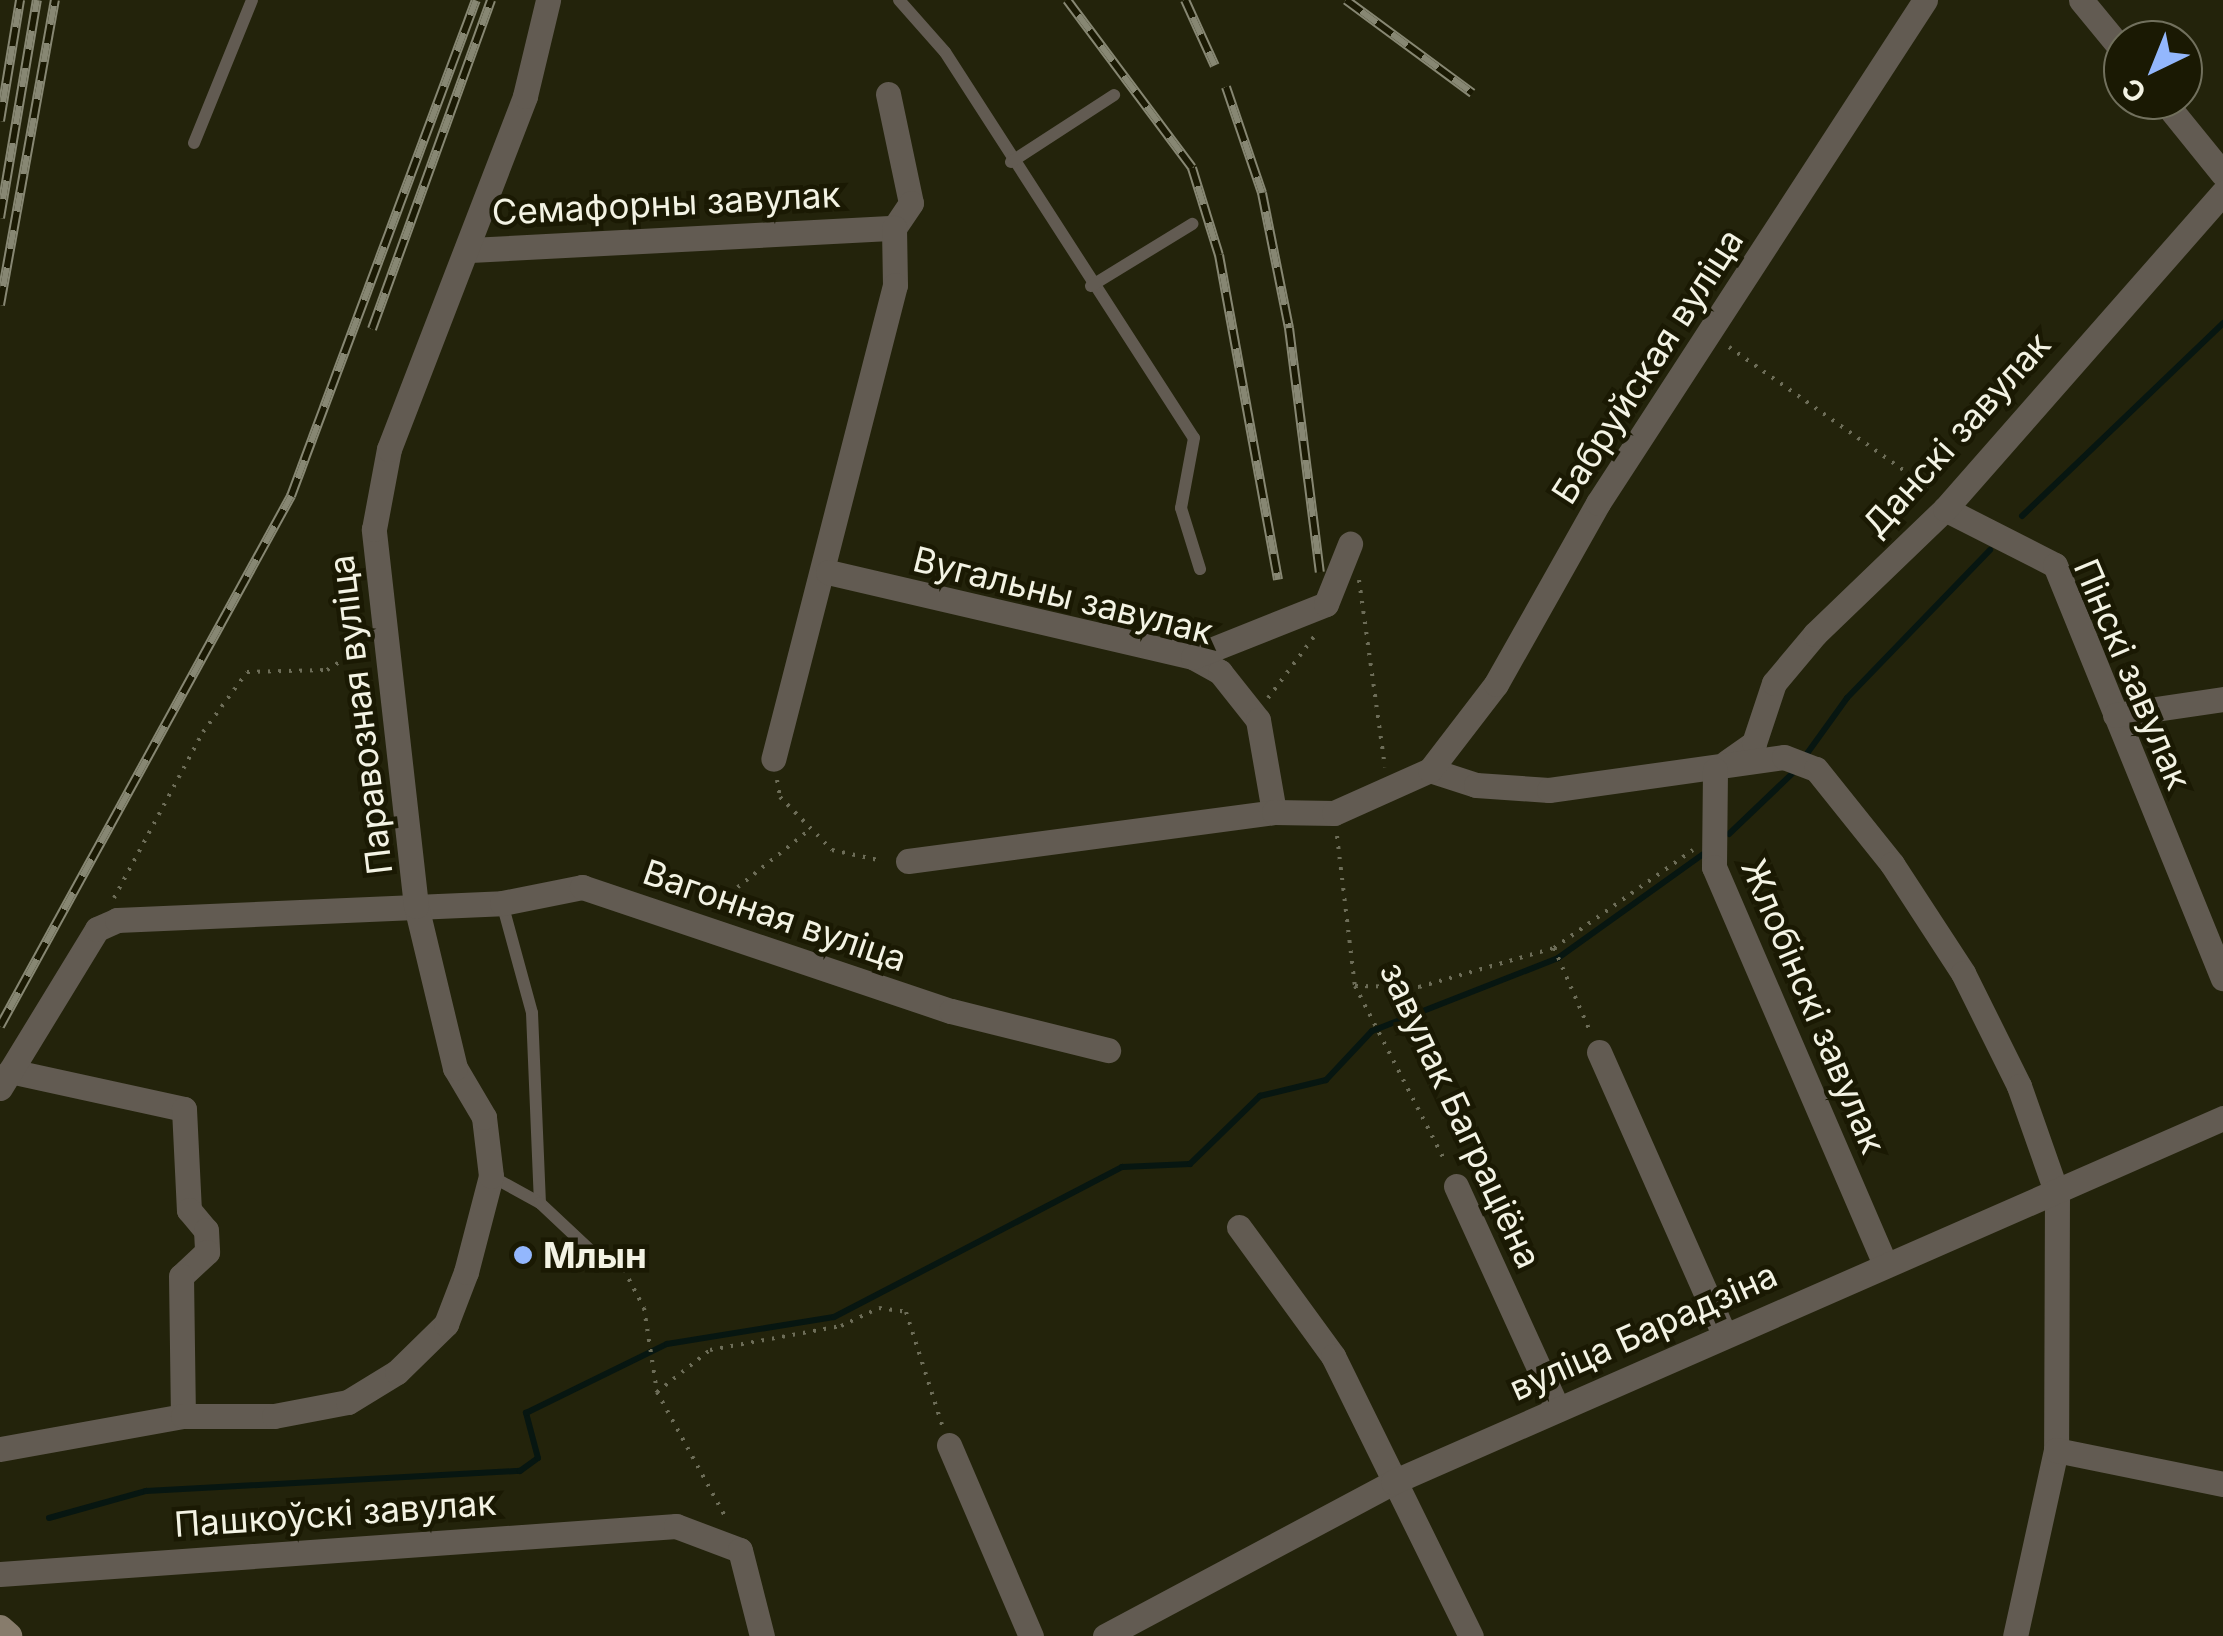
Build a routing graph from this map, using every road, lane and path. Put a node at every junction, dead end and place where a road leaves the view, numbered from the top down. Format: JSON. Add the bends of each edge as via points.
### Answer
{"nodes":[{"id":1,"x":252,"y":0,"type":"edge"},
{"id":2,"x":548,"y":0,"type":"edge"},
{"id":3,"x":899,"y":0,"type":"edge"},
{"id":4,"x":1925,"y":0,"type":"edge"},
{"id":5,"x":2081,"y":0,"type":"edge"},
{"id":6,"x":2103,"y":27,"type":"edge"},
{"id":7,"x":888,"y":94,"type":"dead end"},
{"id":8,"x":1114,"y":95,"type":"dead end"},
{"id":9,"x":2179,"y":120,"type":"edge"},
{"id":10,"x":194,"y":143,"type":"dead end"},
{"id":11,"x":1011,"y":162,"type":"junction"},
{"id":12,"x":2223,"y":174,"type":"edge"},
{"id":13,"x":2223,"y":193,"type":"edge"},
{"id":14,"x":1192,"y":224,"type":"dead end"},
{"id":15,"x":894,"y":228,"type":"junction"},
{"id":16,"x":470,"y":250,"type":"junction"},
{"id":17,"x":1091,"y":286,"type":"junction"},
{"id":18,"x":1712,"y":336,"type":"junction"},
{"id":19,"x":1947,"y":506,"type":"junction"},
{"id":20,"x":1348,"y":552,"type":"joint"},
{"id":21,"x":1200,"y":570,"type":"dead end"},
{"id":22,"x":828,"y":572,"type":"junction"},
{"id":23,"x":1326,"y":604,"type":"junction"},
{"id":24,"x":381,"y":635,"type":"junction"},
{"id":25,"x":1193,"y":657,"type":"junction"},
{"id":26,"x":2223,"y":699,"type":"edge"},
{"id":27,"x":2115,"y":715,"type":"junction"},
{"id":28,"x":1258,"y":720,"type":"junction"},
{"id":29,"x":773,"y":760,"type":"dead end"},
{"id":30,"x":1430,"y":770,"type":"junction"},
{"id":31,"x":1715,"y":770,"type":"junction"},
{"id":32,"x":1393,"y":785,"type":"junction"},
{"id":33,"x":780,"y":797,"type":"dead end"},
{"id":34,"x":1274,"y":812,"type":"junction"},
{"id":35,"x":808,"y":831,"type":"junction"},
{"id":36,"x":1714,"y":834,"type":"junction"},
{"id":37,"x":1338,"y":841,"type":"dead end"},
{"id":38,"x":908,"y":860,"type":"joint"},
{"id":39,"x":502,"y":903,"type":"junction"},
{"id":40,"x":416,"y":906,"type":"junction"},
{"id":41,"x":694,"y":922,"type":"junction"},
{"id":42,"x":98,"y":929,"type":"junction"},
{"id":43,"x":1554,"y":948,"type":"junction"},
{"id":44,"x":2223,"y":978,"type":"edge"},
{"id":45,"x":1355,"y":986,"type":"junction"},
{"id":46,"x":1108,"y":1050,"type":"dead end"},
{"id":47,"x":1599,"y":1052,"type":"joint"},
{"id":48,"x":5,"y":1079,"type":"edge"},
{"id":49,"x":2223,"y":1118,"type":"edge"},
{"id":50,"x":492,"y":1176,"type":"junction"},
{"id":51,"x":1456,"y":1186,"type":"joint"},
{"id":52,"x":2057,"y":1194,"type":"junction"},
{"id":53,"x":540,"y":1203,"type":"junction"},
{"id":54,"x":1239,"y":1227,"type":"dead end"},
{"id":55,"x":589,"y":1250,"type":"joint"},
{"id":56,"x":1884,"y":1262,"type":"junction"},
{"id":57,"x":1724,"y":1334,"type":"junction"},
{"id":58,"x":656,"y":1392,"type":"junction"},
{"id":59,"x":1557,"y":1408,"type":"junction"},
{"id":60,"x":183,"y":1416,"type":"junction"},
{"id":61,"x":949,"y":1446,"type":"joint"},
{"id":62,"x":0,"y":1449,"type":"edge"},
{"id":63,"x":2056,"y":1450,"type":"junction"},
{"id":64,"x":1392,"y":1482,"type":"junction"},
{"id":65,"x":2223,"y":1484,"type":"edge"},
{"id":66,"x":719,"y":1502,"type":"dead end"},
{"id":67,"x":0,"y":1574,"type":"edge"},
{"id":68,"x":0,"y":1630,"type":"edge"},
{"id":69,"x":8,"y":1636,"type":"edge"},
{"id":70,"x":762,"y":1636,"type":"edge"},
{"id":71,"x":1032,"y":1636,"type":"edge"},
{"id":72,"x":1105,"y":1636,"type":"edge"},
{"id":73,"x":1471,"y":1636,"type":"edge"},
{"id":74,"x":2015,"y":1636,"type":"edge"}],
"edges":[{"from":1,"to":10,"type":"lane"},
{"from":2,"to":16,"type":"street","name":"Паравозная вуліца"},
{"from":3,"to":11,"type":"lane","via":[[945,52]]},
{"from":4,"to":18,"type":"street","name":"Бабруйская вуліца"},
{"from":5,"to":6,"type":"street"},
{"from":7,"to":15,"type":"street","via":[[910,202]]},
{"from":8,"to":11,"type":"lane"},
{"from":9,"to":12,"type":"street"},
{"from":11,"to":17,"type":"lane"},
{"from":13,"to":19,"type":"street","name":"Данскі завулак"},
{"from":14,"to":17,"type":"lane"},
{"from":15,"to":16,"type":"street","name":"Семафорны завулак"},
{"from":15,"to":22,"type":"street","via":[[895,285]]},
{"from":16,"to":24,"type":"street","name":"Паравозная вуліца","via":[[389,449],[374,529]]},
{"from":17,"to":21,"type":"lane","via":[[1194,438],[1180,508]]},
{"from":18,"to":19,"type":"path"},
{"from":18,"to":30,"type":"street","name":"Бабруйская вуліца","via":[[1598,503],[1496,684]]},
{"from":19,"to":27,"type":"street","name":"Пінскі завулак","via":[[2055,566]]},
{"from":19,"to":31,"type":"street","name":"Данскі завулак","via":[[1814,634],[1774,683],[1754,743]]},
{"from":20,"to":23,"type":"street"},
{"from":20,"to":32,"type":"path","via":[[1361,583],[1382,760]]},
{"from":22,"to":25,"type":"street","name":"Вугальны завулак"},
{"from":22,"to":29,"type":"street"},
{"from":23,"to":25,"type":"street"},
{"from":23,"to":28,"type":"path","via":[[1312,647]]},
{"from":24,"to":40,"type":"street","name":"Паравозная вуліца"},
{"from":24,"to":42,"type":"path","via":[[327,670],[248,672],[203,732]]},
{"from":25,"to":28,"type":"street","name":"Вугальны завулак","via":[[1220,672]]},
{"from":26,"to":27,"type":"street"},
{"from":27,"to":44,"type":"street","name":"Пінскі завулак"},
{"from":28,"to":34,"type":"street"},
{"from":30,"to":31,"type":"street","via":[[1476,785],[1549,790]]},
{"from":30,"to":32,"type":"street"},
{"from":31,"to":36,"type":"street","name":"Жлобінскі завулак"},
{"from":31,"to":52,"type":"street","via":[[1784,757],[1816,770],[1852,810],[1963,973],[2019,1086]]},
{"from":32,"to":34,"type":"street","via":[[1334,813]]},
{"from":33,"to":35,"type":"path"},
{"from":34,"to":38,"type":"street"},
{"from":35,"to":38,"type":"path","via":[[853,860]]},
{"from":35,"to":41,"type":"path"},
{"from":36,"to":43,"type":"path"},
{"from":36,"to":56,"type":"street","name":"Жлобінскі завулак","via":[[1714,867]]},
{"from":37,"to":45,"type":"path","name":"завулак Баграціёна"},
{"from":39,"to":40,"type":"street","name":"Вагонная вуліца"},
{"from":39,"to":41,"type":"street","name":"Вагонная вуліца","via":[[582,886]]},
{"from":39,"to":53,"type":"lane","via":[[532,1013]]},
{"from":40,"to":42,"type":"street","name":"Вагонная вуліца","via":[[285,906]]},
{"from":40,"to":50,"type":"street","name":"Паравозная вуліца","via":[[455,1068],[484,1118]]},
{"from":41,"to":46,"type":"street","name":"Вагонная вуліца","via":[[951,1011]]},
{"from":42,"to":48,"type":"street"},
{"from":43,"to":45,"type":"path","via":[[1419,987]]},
{"from":43,"to":47,"type":"path"},
{"from":45,"to":51,"type":"path","name":"завулак Баграціёна","via":[[1389,1038]]},
{"from":47,"to":57,"type":"street"},
{"from":48,"to":60,"type":"street","via":[[184,1109],[189,1210],[206,1230],[207,1252],[181,1276]]},
{"from":49,"to":52,"type":"street","name":"вуліца Барадзіна"},
{"from":50,"to":53,"type":"lane"},
{"from":50,"to":60,"type":"street","via":[[446,1324],[397,1372],[348,1402],[274,1416]]},
{"from":51,"to":59,"type":"street","name":"завулак Баграціёна"},
{"from":52,"to":56,"type":"street","name":"вуліца Барадзіна"},
{"from":52,"to":63,"type":"street"},
{"from":53,"to":55,"type":"lane"},
{"from":54,"to":64,"type":"street","via":[[1333,1356]]},
{"from":55,"to":58,"type":"path","via":[[624,1270],[649,1340]]},
{"from":56,"to":57,"type":"street","name":"вуліца Барадзіна"},
{"from":57,"to":59,"type":"street","name":"вуліца Барадзіна"},
{"from":58,"to":61,"type":"path","via":[[710,1350],[841,1326],[879,1308],[906,1312]]},
{"from":58,"to":66,"type":"path","via":[[694,1473]]},
{"from":59,"to":64,"type":"street","name":"вуліца Барадзіна"},
{"from":60,"to":62,"type":"street"},
{"from":61,"to":71,"type":"street"},
{"from":63,"to":65,"type":"street"},
{"from":63,"to":74,"type":"street"},
{"from":64,"to":72,"type":"street","name":"вуліца Барадзіна"},
{"from":64,"to":73,"type":"street"},
{"from":67,"to":70,"type":"street","name":"Пашкоўскі завулак","via":[[676,1526],[740,1550]]},
{"from":68,"to":69,"type":"main road"}]}
